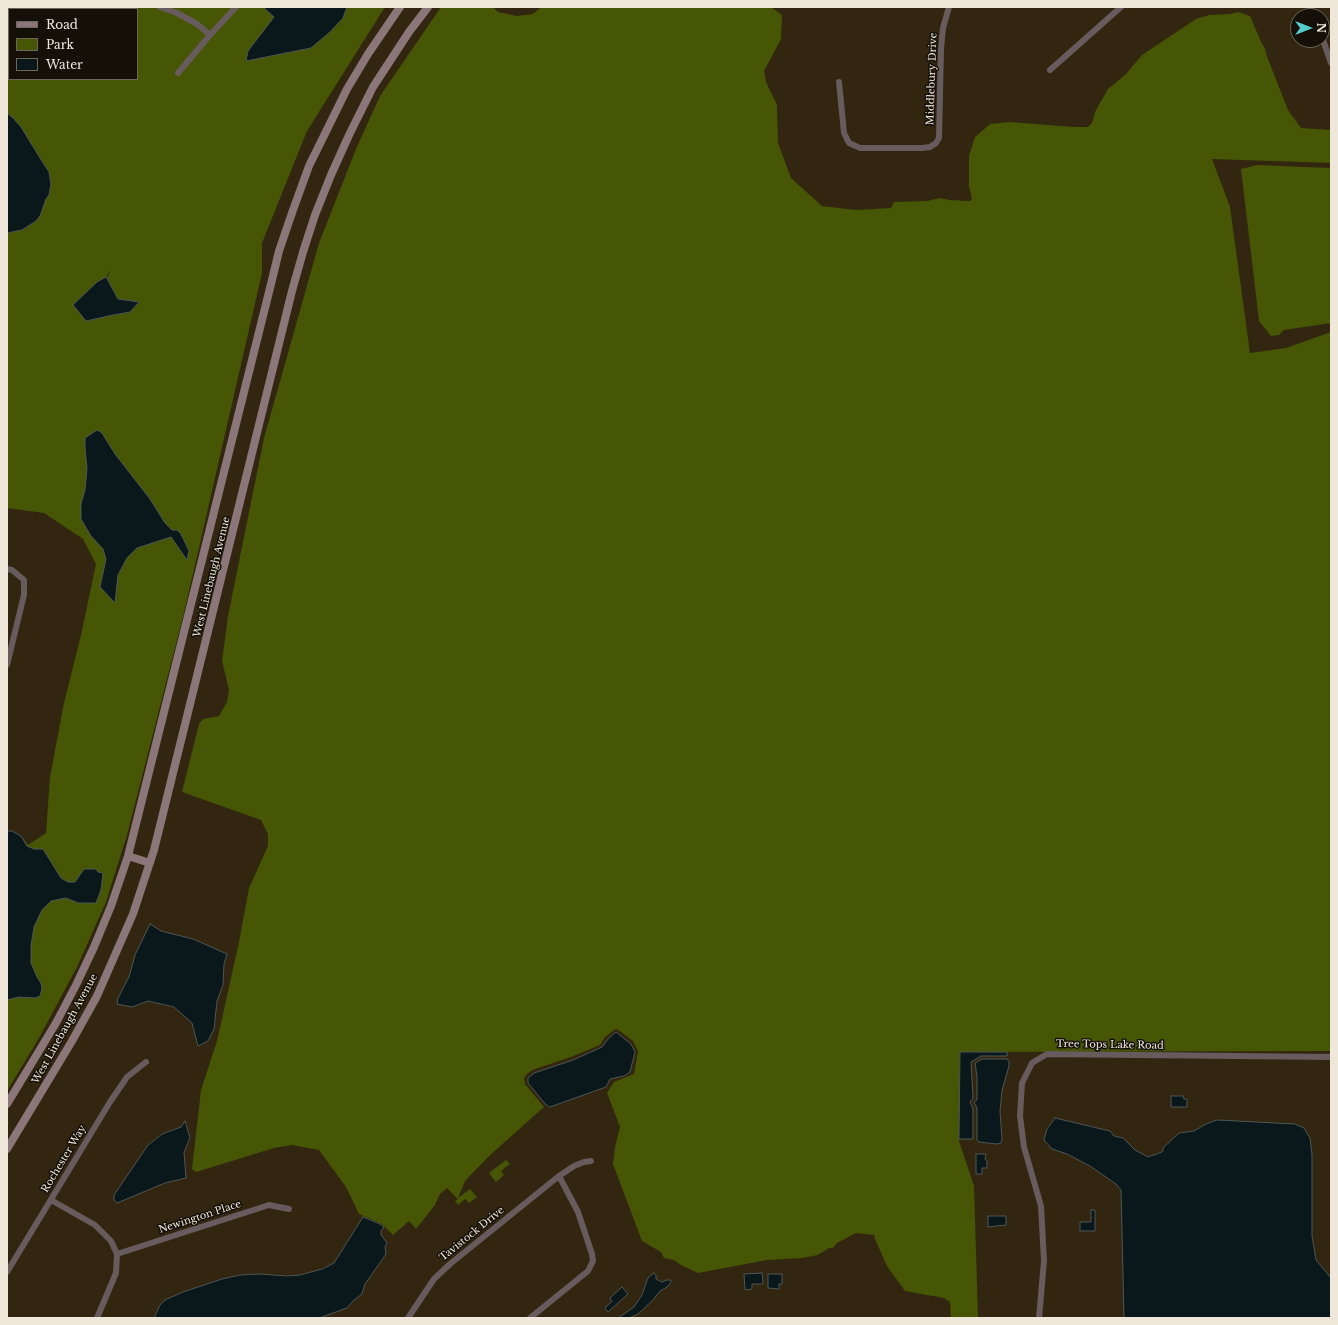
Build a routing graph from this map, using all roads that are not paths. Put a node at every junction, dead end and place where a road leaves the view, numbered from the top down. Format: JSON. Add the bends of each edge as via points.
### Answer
{"nodes":[{"id":1,"x":160,"y":7,"type":"edge"},
{"id":2,"x":236,"y":7,"type":"edge"},
{"id":3,"x":400,"y":7,"type":"edge"},
{"id":4,"x":428,"y":7,"type":"edge"},
{"id":5,"x":1121,"y":7,"type":"edge"},
{"id":6,"x":947,"y":8,"type":"edge"},
{"id":7,"x":210,"y":35,"type":"junction"},
{"id":8,"x":1326,"y":48,"type":"edge"},
{"id":9,"x":1331,"y":63,"type":"edge"},
{"id":10,"x":1050,"y":70,"type":"dead end"},
{"id":11,"x":178,"y":73,"type":"dead end"},
{"id":12,"x":839,"y":82,"type":"dead end"},
{"id":13,"x":7,"y":569,"type":"edge"},
{"id":14,"x":7,"y":665,"type":"edge"},
{"id":15,"x":128,"y":856,"type":"junction"},
{"id":16,"x":150,"y":863,"type":"junction"},
{"id":17,"x":1331,"y":1057,"type":"edge"},
{"id":18,"x":146,"y":1062,"type":"dead end"},
{"id":19,"x":7,"y":1104,"type":"edge"},
{"id":20,"x":7,"y":1149,"type":"edge"},
{"id":21,"x":592,"y":1161,"type":"dead end"},
{"id":22,"x":559,"y":1176,"type":"junction"},
{"id":23,"x":51,"y":1200,"type":"junction"},
{"id":24,"x":289,"y":1209,"type":"dead end"},
{"id":25,"x":117,"y":1254,"type":"junction"},
{"id":26,"x":7,"y":1272,"type":"edge"},
{"id":27,"x":97,"y":1318,"type":"edge"},
{"id":28,"x":408,"y":1318,"type":"edge"},
{"id":29,"x":530,"y":1318,"type":"edge"},
{"id":30,"x":1039,"y":1318,"type":"edge"}],
"edges":[{"from":1,"to":7,"type":"street","via":[[197,24]]},
{"from":2,"to":7,"type":"street"},
{"from":3,"to":15,"type":"main road","name":"West Linebaugh Avenue","via":[[368,54],[332,117],[309,166],[279,251]]},
{"from":4,"to":16,"type":"main road","name":"West Linebaugh Avenue","via":[[373,87],[353,126],[331,175],[303,252]]},
{"from":5,"to":10,"type":"street"},
{"from":6,"to":12,"type":"street","name":"Middlebury Drive","via":[[941,49],[940,138],[936,143],[922,148],[860,148],[849,143],[844,133]]},
{"from":7,"to":11,"type":"street"},
{"from":8,"to":9,"type":"street"},
{"from":13,"to":14,"type":"street","via":[[24,580],[24,595]]},
{"from":15,"to":16,"type":"main road"},
{"from":15,"to":19,"type":"main road","name":"West Linebaugh Avenue","via":[[111,906],[76,985]]},
{"from":16,"to":20,"type":"main road","name":"West Linebaugh Avenue","via":[[133,914],[97,996]]},
{"from":17,"to":30,"type":"street","name":"Tree Tops Lake Road","via":[[1047,1054],[1032,1063],[1022,1083],[1020,1116],[1024,1147],[1041,1206],[1044,1261]]},
{"from":18,"to":23,"type":"street","name":"Rochester Way","via":[[127,1077]]},
{"from":21,"to":22,"type":"street","name":"Tavistock Drive","via":[[574,1166]]},
{"from":22,"to":28,"type":"street","name":"Tavistock Drive","via":[[434,1279]]},
{"from":22,"to":29,"type":"street","via":[[578,1212],[593,1261],[588,1271]]},
{"from":23,"to":25,"type":"street","via":[[95,1225],[111,1241]]},
{"from":23,"to":26,"type":"street","name":"Rochester Way"},
{"from":24,"to":25,"type":"street","name":"Newington Place","via":[[269,1205]]},
{"from":25,"to":27,"type":"street","via":[[116,1273]]}]}
